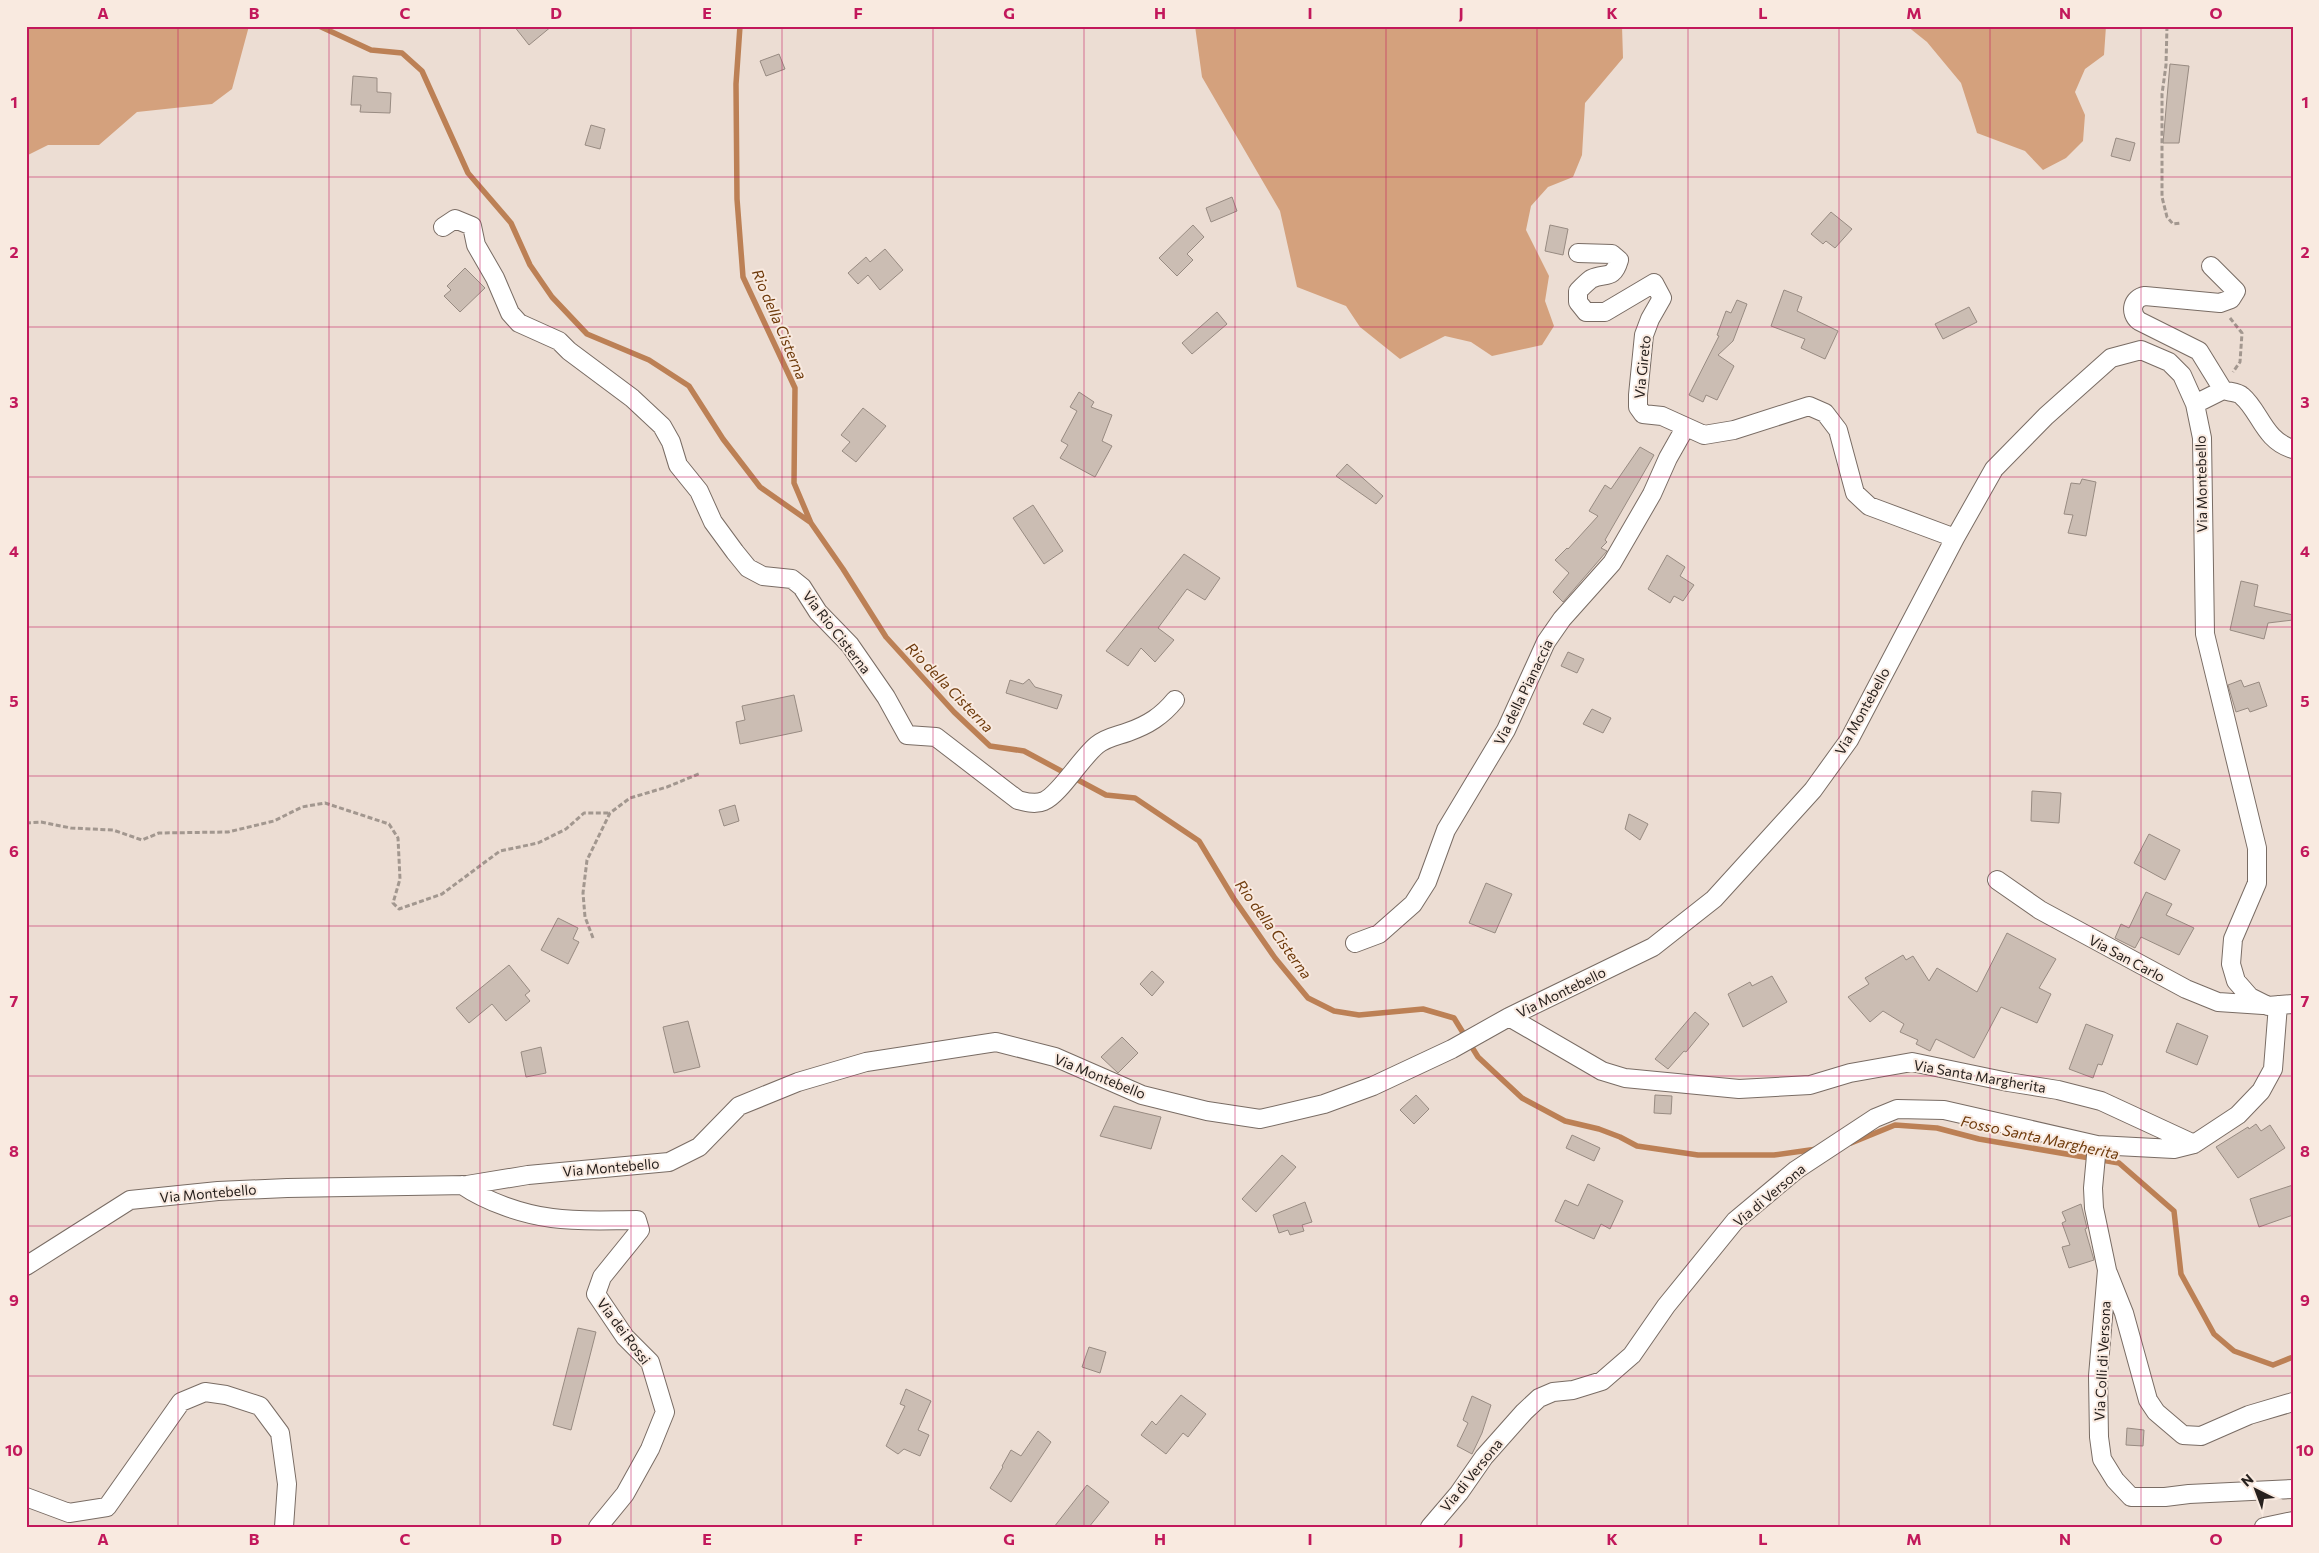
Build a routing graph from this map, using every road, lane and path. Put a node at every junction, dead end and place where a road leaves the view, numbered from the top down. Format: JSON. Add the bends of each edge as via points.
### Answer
{"nodes":[{"id":1,"x":2167,"y":26,"type":"edge"},
{"id":2,"x":2181,"y":223,"type":"dead end"},
{"id":3,"x":443,"y":227,"type":"dead end"},
{"id":4,"x":1578,"y":252,"type":"dead end"},
{"id":5,"x":2211,"y":266,"type":"dead end"},
{"id":6,"x":2208,"y":302,"type":"junction"},
{"id":7,"x":2223,"y":390,"type":"junction"},
{"id":8,"x":2196,"y":404,"type":"junction"},
{"id":9,"x":1685,"y":428,"type":"junction"},
{"id":10,"x":2293,"y":449,"type":"edge"},
{"id":11,"x":1955,"y":538,"type":"junction"},
{"id":12,"x":1175,"y":700,"type":"dead end"},
{"id":13,"x":701,"y":773,"type":"dead end"},
{"id":14,"x":610,"y":812,"type":"junction"},
{"id":15,"x":26,"y":823,"type":"edge"},
{"id":16,"x":1997,"y":880,"type":"dead end"},
{"id":17,"x":593,"y":938,"type":"dead end"},
{"id":18,"x":1355,"y":943,"type":"dead end"},
{"id":19,"x":2280,"y":1005,"type":"edge"},
{"id":20,"x":1509,"y":1017,"type":"junction"},
{"id":21,"x":2194,"y":1144,"type":"junction"},
{"id":22,"x":2096,"y":1157,"type":"junction"},
{"id":23,"x":462,"y":1185,"type":"junction"},
{"id":24,"x":26,"y":1266,"type":"edge"},
{"id":25,"x":2107,"y":1270,"type":"junction"},
{"id":26,"x":2293,"y":1402,"type":"edge"},
{"id":27,"x":2293,"y":1489,"type":"edge"},
{"id":28,"x":26,"y":1497,"type":"edge"},
{"id":29,"x":2293,"y":1521,"type":"edge"},
{"id":30,"x":284,"y":1527,"type":"edge"},
{"id":31,"x":598,"y":1527,"type":"edge"},
{"id":32,"x":1430,"y":1527,"type":"edge"},
{"id":33,"x":2264,"y":1527,"type":"edge"}],
"edges":[{"from":1,"to":2,"type":"path","via":[[2162,94],[2162,197],[2172,224]]},
{"from":3,"to":12,"type":"street","name":"Via Rio Cisterna","via":[[455,219],[472,226],[476,245],[510,313],[519,323],[559,341],[632,398],[662,426],[678,466],[700,491],[713,522],[735,552],[748,568],[763,576],[792,579],[802,587],[818,612],[850,645],[886,697],[907,735],[936,737],[1018,800],[1031,803],[1044,801],[1053,795],[1078,763],[1107,738],[1149,723],[1165,713]]},
{"from":4,"to":9,"type":"street","name":"Via Gireto","via":[[1612,254],[1619,260],[1610,275],[1591,279],[1578,291],[1578,302],[1586,312],[1605,312],[1654,283],[1658,289],[1662,298],[1644,335],[1638,407],[1643,414],[1662,416]]},
{"from":5,"to":6,"type":"street","via":[[2236,290],[2232,299]]},
{"from":6,"to":7,"type":"path","via":[[2226,314],[2242,333],[2240,362]]},
{"from":6,"to":7,"type":"street","via":[[2146,296],[2135,302],[2133,310],[2140,321],[2199,351]]},
{"from":7,"to":8,"type":"street"},
{"from":7,"to":10,"type":"street","via":[[2241,395],[2266,430],[2284,446]]},
{"from":8,"to":11,"type":"street","name":"Via Montebello","via":[[2182,375],[2169,362],[2141,350],[2111,358],[2046,416],[1994,469]]},
{"from":8,"to":19,"type":"street","name":"Via Montebello","via":[[2202,438],[2205,634],[2257,848],[2258,883],[2233,939],[2231,964],[2236,981],[2250,997]]},
{"from":9,"to":11,"type":"street","name":"Via Gireto","via":[[1704,435],[1734,430],[1809,406],[1825,414],[1838,430],[1855,493],[1870,506]]},
{"from":9,"to":18,"type":"street","name":"Via della Pianaccia","via":[[1612,563],[1546,642],[1506,730],[1446,830],[1427,882],[1413,904],[1379,934]]},
{"from":11,"to":20,"type":"street","name":"Via Montebello","via":[[1849,740],[1813,790],[1714,899],[1653,947]]},
{"from":13,"to":14,"type":"path","via":[[630,798]]},
{"from":14,"to":15,"type":"path","via":[[584,812],[566,829],[538,843],[500,851],[442,894],[399,909],[393,903],[400,880],[398,838],[389,824],[325,802],[302,807],[274,821],[228,832],[181,831],[142,840],[114,830]]},
{"from":14,"to":17,"type":"path","via":[[586,860],[585,918]]},
{"from":16,"to":19,"type":"street","name":"Via San Carlo","via":[[2040,910],[2186,989],[2218,1002]]},
{"from":19,"to":21,"type":"street","via":[[2273,1069],[2261,1091],[2238,1115]]},
{"from":20,"to":21,"type":"street","name":"Via Santa Margherita","via":[[1602,1071],[1625,1078],[1739,1089],[1810,1085],[1850,1073],[1912,1062],[2101,1101]]},
{"from":20,"to":23,"type":"street","name":"Via Montebello","via":[[1452,1049],[1373,1086],[1324,1104],[1260,1119],[1207,1111],[1142,1095],[1055,1057],[996,1042],[866,1062],[798,1082],[739,1106],[699,1147],[669,1162],[528,1175]]},
{"from":21,"to":22,"type":"street","name":"Via di Versona"},
{"from":22,"to":25,"type":"street","name":"Via Colli di Versona","via":[[2094,1208]]},
{"from":22,"to":32,"type":"street","name":"Via di Versona","via":[[1944,1110],[1897,1109],[1875,1118],[1796,1170],[1736,1221],[1666,1306],[1632,1355],[1602,1381],[1539,1398],[1484,1458]]},
{"from":23,"to":24,"type":"street","name":"Via Montebello","via":[[238,1190],[130,1200]]},
{"from":23,"to":31,"type":"street","name":"Via dei Rossi","via":[[498,1202],[553,1218],[637,1220],[640,1230],[602,1277],[596,1294],[625,1337],[650,1362],[665,1412],[650,1449],[625,1494]]},
{"from":25,"to":26,"type":"street","via":[[2124,1313],[2148,1400],[2156,1412],[2183,1435],[2201,1436],[2249,1415]]},
{"from":25,"to":27,"type":"street","name":"Via Colli di Versona","via":[[2098,1376],[2099,1437],[2102,1459],[2115,1480],[2132,1497],[2165,1498]]},
{"from":28,"to":30,"type":"street","via":[[69,1513],[107,1507],[181,1402],[205,1392],[226,1394],[260,1406],[280,1433],[287,1484]]},
{"from":29,"to":33,"type":"street"}]}
